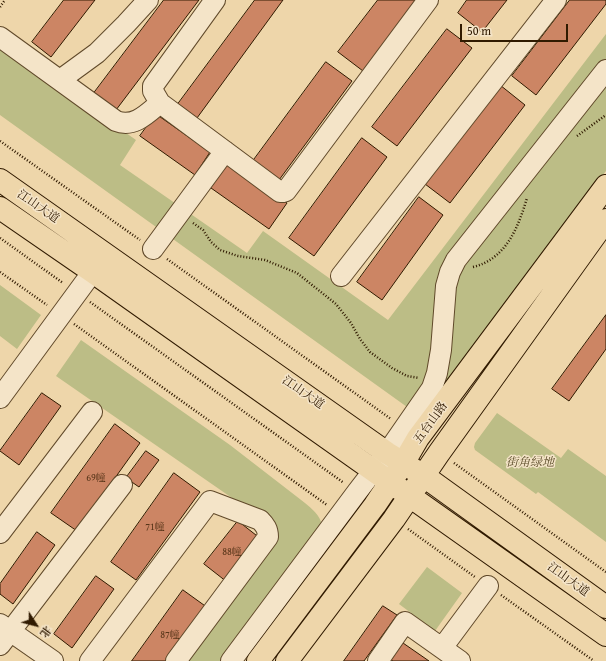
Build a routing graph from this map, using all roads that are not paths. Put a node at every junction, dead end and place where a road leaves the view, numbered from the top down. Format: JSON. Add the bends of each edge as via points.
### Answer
{"nodes":[{"id":1,"x":148,"y":0,"type":"edge"},
{"id":2,"x":215,"y":0,"type":"edge"},
{"id":3,"x":428,"y":0,"type":"edge"},
{"id":4,"x":556,"y":0,"type":"edge"},
{"id":5,"x":0,"y":38,"type":"edge"},
{"id":6,"x":606,"y":70,"type":"edge"},
{"id":7,"x":60,"y":80,"type":"junction"},
{"id":8,"x":160,"y":103,"type":"junction"},
{"id":9,"x":225,"y":151,"type":"junction"},
{"id":10,"x":0,"y":180,"type":"edge"},
{"id":11,"x":606,"y":186,"type":"edge"},
{"id":12,"x":0,"y":208,"type":"edge"},
{"id":13,"x":606,"y":220,"type":"edge"},
{"id":14,"x":153,"y":249,"type":"road end"},
{"id":15,"x":106,"y":254,"type":"junction"},
{"id":16,"x":93,"y":272,"type":"junction"},
{"id":17,"x":341,"y":276,"type":"dead end"},
{"id":18,"x":0,"y":398,"type":"edge"},
{"id":19,"x":92,"y":412,"type":"dead end"},
{"id":20,"x":396,"y":458,"type":"junction"},
{"id":21,"x":382,"y":476,"type":"junction"},
{"id":22,"x":424,"y":476,"type":"junction"},
{"id":23,"x":122,"y":485,"type":"dead end"},
{"id":24,"x":410,"y":496,"type":"junction"},
{"id":25,"x":0,"y":533,"type":"edge"},
{"id":26,"x":488,"y":586,"type":"road end"},
{"id":27,"x":606,"y":607,"type":"edge"},
{"id":28,"x":3,"y":634,"type":"edge"},
{"id":29,"x":606,"y":634,"type":"edge"},
{"id":30,"x":442,"y":648,"type":"junction"},
{"id":31,"x":53,"y":661,"type":"edge"},
{"id":32,"x":90,"y":661,"type":"edge"},
{"id":33,"x":176,"y":661,"type":"edge"},
{"id":34,"x":231,"y":661,"type":"edge"},
{"id":35,"x":258,"y":661,"type":"edge"},
{"id":36,"x":287,"y":661,"type":"edge"},
{"id":37,"x":378,"y":661,"type":"edge"},
{"id":38,"x":460,"y":661,"type":"edge"}],
"edges":[{"from":1,"to":7,"type":"lane","via":[[97,53]]},
{"from":2,"to":8,"type":"lane","via":[[154,86],[152,91]]},
{"from":3,"to":9,"type":"lane","via":[[286,191],[280,192]]},
{"from":4,"to":17,"type":"lane"},
{"from":5,"to":7,"type":"lane"},
{"from":6,"to":20,"type":"lane","via":[[456,260],[446,286],[437,373],[432,388],[405,429]]},
{"from":7,"to":8,"type":"lane","via":[[116,121],[124,124],[140,119]]},
{"from":8,"to":9,"type":"lane"},
{"from":9,"to":14,"type":"lane"},
{"from":10,"to":15,"type":"main road","name":"江山大道"},
{"from":11,"to":20,"type":"main road","name":"五台山路","via":[[418,438]]},
{"from":12,"to":16,"type":"main road","name":"江山大道"},
{"from":13,"to":22,"type":"main road","name":"五台山路"},
{"from":15,"to":16,"type":"lane"},
{"from":15,"to":20,"type":"main road","name":"江山大道"},
{"from":16,"to":18,"type":"lane"},
{"from":16,"to":21,"type":"main road","name":"江山大道"},
{"from":19,"to":25,"type":"lane"},
{"from":20,"to":21,"type":"main road","name":"五台山路"},
{"from":20,"to":22,"type":"main road","name":"江山大道"},
{"from":21,"to":24,"type":"main road","name":"江山大道"},
{"from":21,"to":34,"type":"lane","via":[[357,492]]},
{"from":21,"to":35,"type":"main road","name":"五台山路"},
{"from":22,"to":24,"type":"main road","name":"五台山路"},
{"from":22,"to":27,"type":"main road","name":"江山大道"},
{"from":23,"to":28,"type":"lane"},
{"from":24,"to":29,"type":"main road","name":"江山大道"},
{"from":24,"to":36,"type":"main road","name":"五台山路"},
{"from":26,"to":30,"type":"lane"},
{"from":28,"to":31,"type":"lane"},
{"from":30,"to":37,"type":"lane","via":[[405,622]]},
{"from":30,"to":38,"type":"lane"},
{"from":32,"to":33,"type":"lane","via":[[210,500],[260,520],[266,526],[268,537]]}]}
